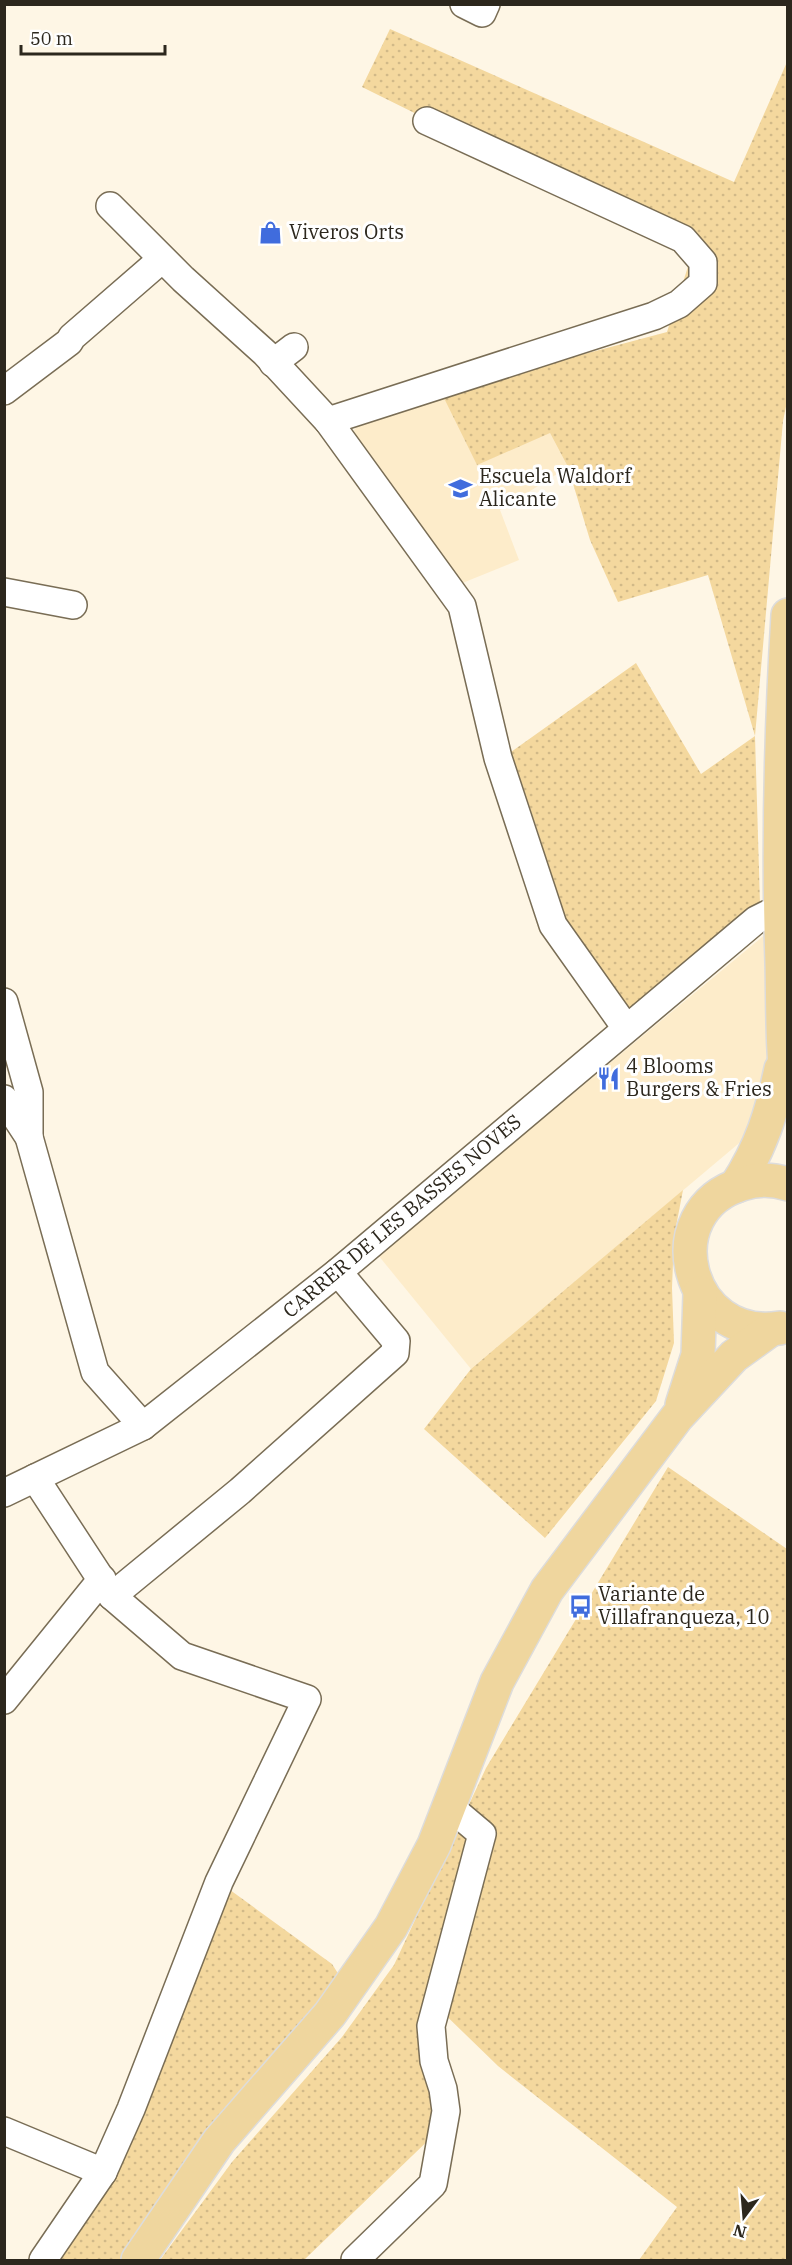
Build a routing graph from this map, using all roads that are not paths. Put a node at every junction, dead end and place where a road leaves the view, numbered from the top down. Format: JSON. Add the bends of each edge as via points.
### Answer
{"nodes":[{"id":1,"x":464,"y":4,"type":"edge"},
{"id":2,"x":486,"y":4,"type":"edge"},
{"id":3,"x":427,"y":121,"type":"dead end"},
{"id":4,"x":110,"y":206,"type":"dead end"},
{"id":5,"x":162,"y":259,"type":"junction"},
{"id":6,"x":4,"y":392,"type":"edge"},
{"id":7,"x":328,"y":421,"type":"junction"},
{"id":8,"x":4,"y":592,"type":"edge"},
{"id":9,"x":73,"y":605,"type":"dead end"},
{"id":10,"x":788,"y":615,"type":"edge"},
{"id":11,"x":787,"y":621,"type":"edge"},
{"id":12,"x":784,"y":911,"type":"edge"},
{"id":13,"x":4,"y":1002,"type":"edge"},
{"id":14,"x":626,"y":1028,"type":"junction"},
{"id":15,"x":783,"y":1058,"type":"junction"},
{"id":16,"x":788,"y":1095,"type":"edge"},
{"id":17,"x":4,"y":1099,"type":"edge"},
{"id":18,"x":29,"y":1137,"type":"junction"},
{"id":19,"x":788,"y":1184,"type":"edge"},
{"id":20,"x":736,"y":1186,"type":"junction"},
{"id":21,"x":338,"y":1272,"type":"junction"},
{"id":22,"x":700,"y":1293,"type":"junction"},
{"id":23,"x":779,"y":1328,"type":"edge"},
{"id":24,"x":677,"y":1417,"type":"junction"},
{"id":25,"x":143,"y":1426,"type":"junction"},
{"id":26,"x":35,"y":1478,"type":"junction"},
{"id":27,"x":4,"y":1493,"type":"edge"},
{"id":28,"x":107,"y":1588,"type":"junction"},
{"id":29,"x":4,"y":1700,"type":"edge"},
{"id":30,"x":450,"y":1806,"type":"junction"},
{"id":31,"x":4,"y":2131,"type":"edge"},
{"id":32,"x":103,"y":2172,"type":"junction"},
{"id":33,"x":43,"y":2260,"type":"edge"},
{"id":34,"x":138,"y":2260,"type":"edge"},
{"id":35,"x":355,"y":2260,"type":"edge"}],
"edges":[{"from":1,"to":2,"type":"street","via":[[482,13]]},
{"from":3,"to":7,"type":"street","via":[[683,239],[703,262],[704,283],[680,304],[654,316]]},
{"from":4,"to":5,"type":"street"},
{"from":5,"to":6,"type":"street","via":[[69,342]]},
{"from":5,"to":7,"type":"street","via":[[284,355]]},
{"from":7,"to":14,"type":"street","via":[[462,606],[498,758],[554,925]]},
{"from":8,"to":9,"type":"street"},
{"from":10,"to":11,"type":"main road"},
{"from":11,"to":12,"type":"main road","via":[[780,756]]},
{"from":12,"to":14,"type":"street","name":"CARRER DE LES BASSES NOVES","via":[[756,920]]},
{"from":12,"to":15,"type":"main road"},
{"from":13,"to":18,"type":"street","via":[[29,1092]]},
{"from":14,"to":21,"type":"street","name":"CARRER DE LES BASSES NOVES"},
{"from":15,"to":16,"type":"main road"},
{"from":15,"to":20,"type":"main road","via":[[766,1130]]},
{"from":17,"to":18,"type":"street"},
{"from":18,"to":25,"type":"street","via":[[95,1372]]},
{"from":19,"to":20,"type":"main road","via":[[768,1180]]},
{"from":20,"to":22,"type":"main road","via":[[710,1203],[693,1231],[690,1262]]},
{"from":21,"to":25,"type":"street","name":"CARRER DE LES BASSES NOVES"},
{"from":21,"to":28,"type":"street","via":[[396,1341],[395,1353],[240,1491]]},
{"from":22,"to":23,"type":"main road","via":[[729,1321],[756,1329]]},
{"from":22,"to":24,"type":"main road","via":[[698,1355]]},
{"from":23,"to":24,"type":"main road","via":[[734,1356]]},
{"from":24,"to":30,"type":"main road","via":[[560,1571],[531,1616],[484,1711]]},
{"from":25,"to":26,"type":"street","name":"CARRER DE LES BASSES NOVES"},
{"from":26,"to":27,"type":"street","name":"CARRER DE LES BASSES NOVES"},
{"from":26,"to":28,"type":"street"},
{"from":28,"to":29,"type":"street"},
{"from":28,"to":32,"type":"street","via":[[182,1656],[307,1699],[219,1882]]},
{"from":30,"to":34,"type":"main road","via":[[420,1876],[366,1965],[330,2014],[219,2141]]},
{"from":30,"to":35,"type":"street","via":[[482,1834],[430,2026],[446,2110],[433,2184]]},
{"from":31,"to":32,"type":"street"},
{"from":32,"to":33,"type":"street"}]}
